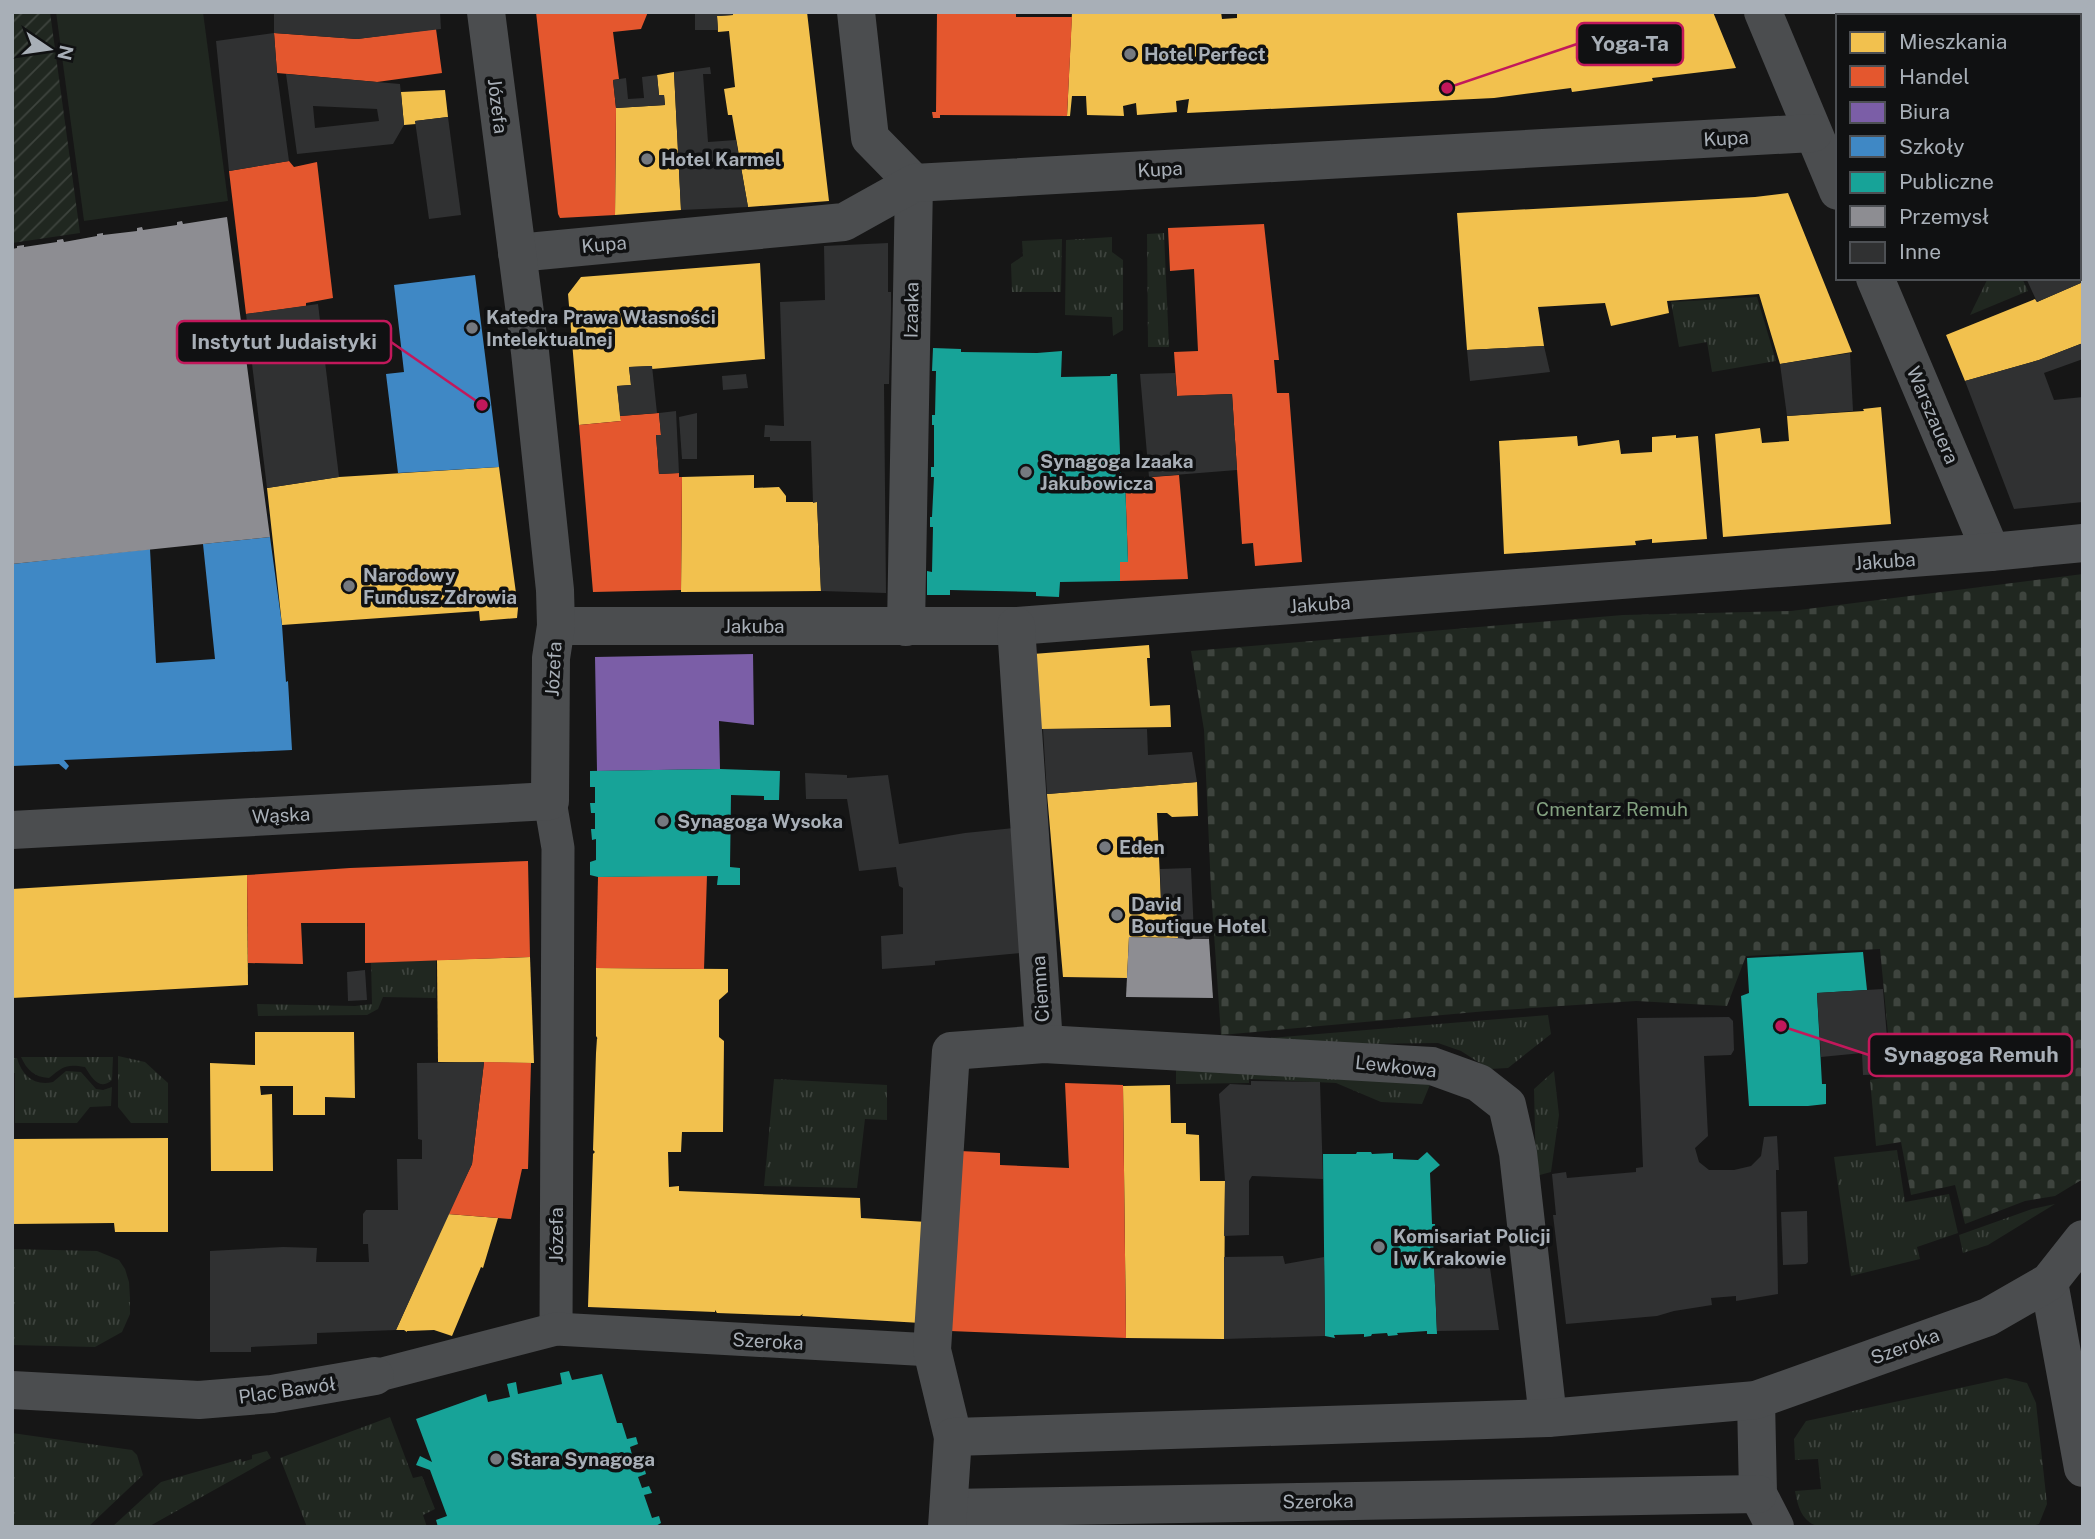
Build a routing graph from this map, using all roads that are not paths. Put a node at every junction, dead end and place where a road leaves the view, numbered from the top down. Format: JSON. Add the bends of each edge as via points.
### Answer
{"nodes":[{"id":1,"x":486,"y":12,"type":"edge"},
{"id":2,"x":856,"y":12,"type":"edge"},
{"id":3,"x":1763,"y":12,"type":"edge"},
{"id":4,"x":1813,"y":133,"type":"junction"},
{"id":5,"x":914,"y":183,"type":"junction"},
{"id":6,"x":1836,"y":186,"type":"edge"},
{"id":7,"x":517,"y":253,"type":"junction"},
{"id":8,"x":1876,"y":280,"type":"edge"},
{"id":9,"x":2083,"y":543,"type":"edge"},
{"id":10,"x":1992,"y":552,"type":"junction"},
{"id":11,"x":556,"y":626,"type":"junction"},
{"id":12,"x":1016,"y":626,"type":"junction"},
{"id":13,"x":906,"y":627,"type":"junction"},
{"id":14,"x":550,"y":801,"type":"junction"},
{"id":15,"x":12,"y":830,"type":"edge"},
{"id":16,"x":1044,"y":1044,"type":"junction"},
{"id":17,"x":2083,"y":1239,"type":"edge"},
{"id":18,"x":2049,"y":1282,"type":"junction"},
{"id":19,"x":556,"y":1329,"type":"junction"},
{"id":20,"x":932,"y":1350,"type":"junction"},
{"id":21,"x":375,"y":1376,"type":"joint"},
{"id":22,"x":12,"y":1390,"type":"edge"},
{"id":23,"x":1756,"y":1400,"type":"junction"},
{"id":24,"x":1548,"y":1418,"type":"junction"},
{"id":25,"x":953,"y":1437,"type":"junction"},
{"id":26,"x":2083,"y":1468,"type":"edge"},
{"id":27,"x":1766,"y":1510,"type":"edge"},
{"id":28,"x":948,"y":1517,"type":"edge"}],
"edges":[{"from":1,"to":7,"type":"street","name":"Józefa"},
{"from":2,"to":5,"type":"street","via":[[870,138]]},
{"from":3,"to":4,"type":"street"},
{"from":4,"to":5,"type":"street","name":"Kupa"},
{"from":4,"to":6,"type":"street"},
{"from":5,"to":7,"type":"street","name":"Kupa","via":[[844,222]]},
{"from":5,"to":13,"type":"street","name":"Izaaka"},
{"from":7,"to":11,"type":"street","name":"Józefa"},
{"from":8,"to":10,"type":"street","name":"Warszauera"},
{"from":9,"to":10,"type":"street","name":"Jakuba"},
{"from":10,"to":12,"type":"street","name":"Jakuba"},
{"from":11,"to":13,"type":"street","name":"Jakuba"},
{"from":11,"to":14,"type":"street","name":"Józefa","via":[[551,658]]},
{"from":12,"to":13,"type":"street","name":"Jakuba"},
{"from":12,"to":16,"type":"street","name":"Ciemna"},
{"from":14,"to":15,"type":"street","name":"Wąska"},
{"from":14,"to":19,"type":"street","name":"Józefa","via":[[558,848]]},
{"from":16,"to":20,"type":"street","name":"Ciemna","via":[[951,1051]]},
{"from":16,"to":24,"type":"street","name":"Lewkowa","via":[[1432,1066],[1479,1083],[1507,1105],[1518,1153]]},
{"from":17,"to":18,"type":"street","name":"Szeroka"},
{"from":18,"to":23,"type":"street","name":"Szeroka","via":[[1988,1317]]},
{"from":18,"to":26,"type":"street"},
{"from":19,"to":20,"type":"street","name":"Szeroka"},
{"from":19,"to":21,"type":"street","name":"Plac Bawół"},
{"from":20,"to":25,"type":"street","name":"Szeroka"},
{"from":21,"to":22,"type":"street","name":"Plac Bawół","via":[[272,1394],[199,1400]]},
{"from":23,"to":24,"type":"street","name":"Szeroka"},
{"from":23,"to":27,"type":"street","name":"Szeroka"},
{"from":24,"to":25,"type":"street","name":"Szeroka"},
{"from":25,"to":28,"type":"street","name":"Szeroka"},
{"from":27,"to":28,"type":"street","name":"Szeroka"}]}
